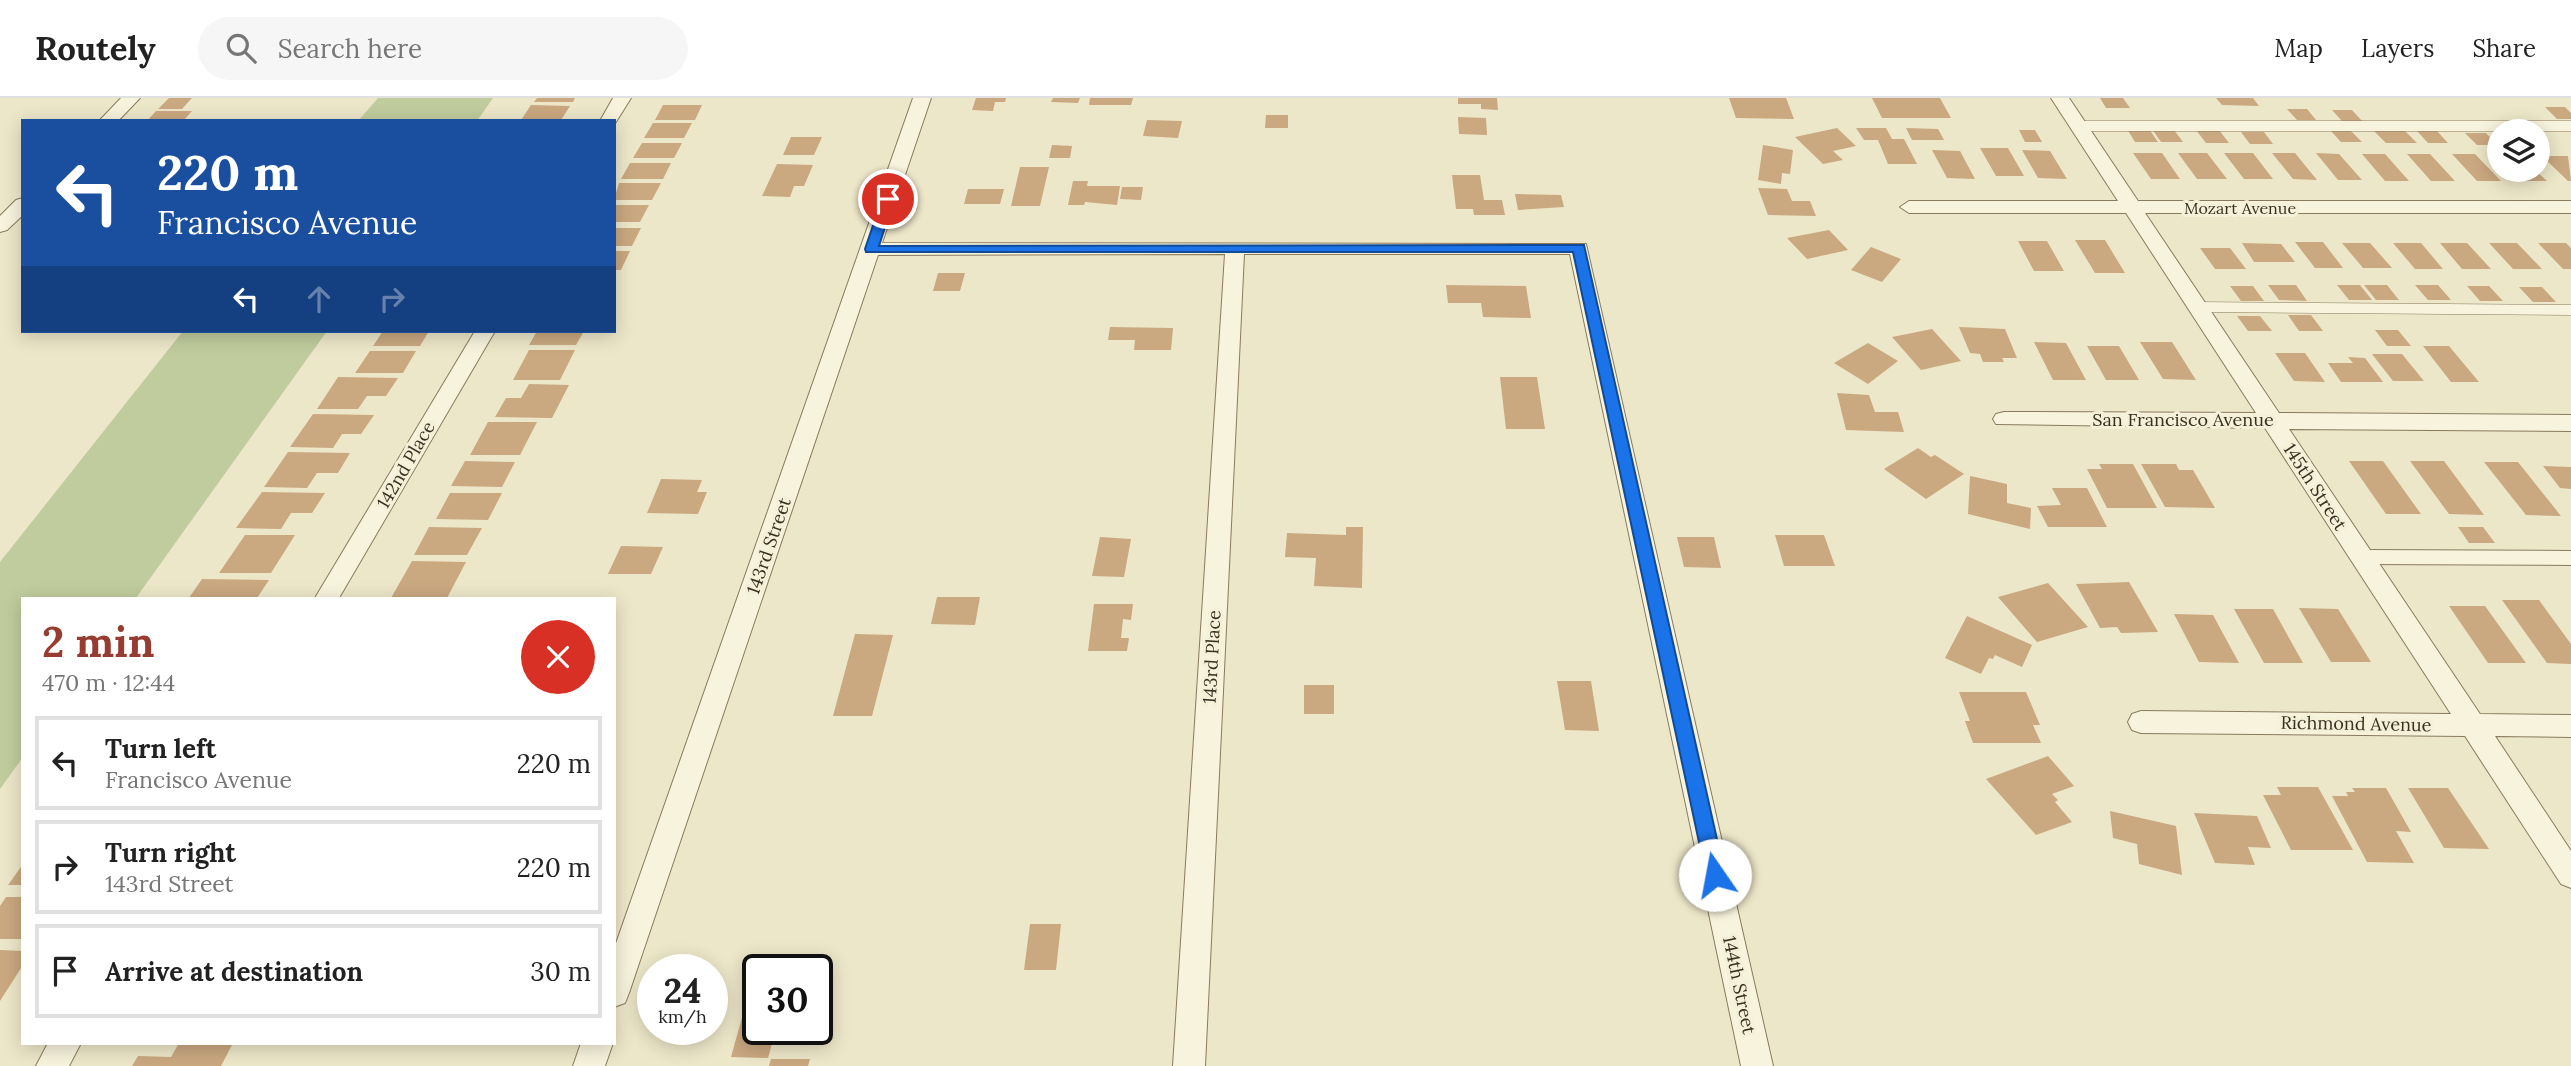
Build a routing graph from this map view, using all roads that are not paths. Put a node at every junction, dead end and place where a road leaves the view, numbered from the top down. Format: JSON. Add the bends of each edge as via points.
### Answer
{"nodes":[{"id":1,"x":131,"y":98,"type":"edge"},
{"id":2,"x":622,"y":98,"type":"edge"},
{"id":3,"x":922,"y":98,"type":"edge"},
{"id":4,"x":2060,"y":98,"type":"edge"},
{"id":5,"x":110,"y":119,"type":"edge"},
{"id":6,"x":610,"y":119,"type":"edge"},
{"id":7,"x":2078,"y":126,"type":"junction"},
{"id":8,"x":2571,"y":126,"type":"edge"},
{"id":9,"x":21,"y":206,"type":"edge"},
{"id":10,"x":1909,"y":207,"type":"dead end"},
{"id":11,"x":2571,"y":207,"type":"edge"},
{"id":12,"x":2132,"y":208,"type":"junction"},
{"id":13,"x":0,"y":226,"type":"edge"},
{"id":14,"x":1235,"y":248,"type":"junction"},
{"id":15,"x":871,"y":249,"type":"junction"},
{"id":16,"x":2197,"y":307,"type":"junction"},
{"id":17,"x":2571,"y":310,"type":"edge"},
{"id":18,"x":484,"y":333,"type":"edge"},
{"id":19,"x":2004,"y":419,"type":"dead end"},
{"id":20,"x":2272,"y":421,"type":"junction"},
{"id":21,"x":2571,"y":423,"type":"edge"},
{"id":22,"x":2362,"y":557,"type":"junction"},
{"id":23,"x":2571,"y":558,"type":"edge"},
{"id":24,"x":328,"y":597,"type":"edge"},
{"id":25,"x":2141,"y":722,"type":"dead end"},
{"id":26,"x":2472,"y":725,"type":"junction"},
{"id":27,"x":2571,"y":726,"type":"edge"},
{"id":28,"x":2571,"y":875,"type":"edge"},
{"id":29,"x":616,"y":987,"type":"edge"},
{"id":30,"x":64,"y":1045,"type":"edge"},
{"id":31,"x":596,"y":1045,"type":"edge"},
{"id":32,"x":52,"y":1066,"type":"edge"},
{"id":33,"x":589,"y":1066,"type":"edge"},
{"id":34,"x":1189,"y":1066,"type":"edge"},
{"id":35,"x":1757,"y":1066,"type":"edge"}],
"edges":[{"from":1,"to":5,"type":"street"},
{"from":2,"to":6,"type":"street"},
{"from":3,"to":15,"type":"street","name":"143rd Street"},
{"from":4,"to":7,"type":"street","name":"145th Street"},
{"from":7,"to":8,"type":"lane"},
{"from":7,"to":12,"type":"street","name":"145th Street"},
{"from":9,"to":13,"type":"street"},
{"from":10,"to":12,"type":"street","name":"Mozart Avenue"},
{"from":11,"to":12,"type":"street","name":"Mozart Avenue"},
{"from":12,"to":16,"type":"street","name":"145th Street"},
{"from":14,"to":15,"type":"street"},
{"from":14,"to":34,"type":"street","name":"143rd Place"},
{"from":14,"to":35,"type":"street","name":"144th Street","via":[[1579,248]]},
{"from":15,"to":29,"type":"street","name":"143rd Street"},
{"from":16,"to":17,"type":"lane"},
{"from":16,"to":20,"type":"street","name":"145th Street"},
{"from":18,"to":24,"type":"street","name":"142nd Place"},
{"from":19,"to":20,"type":"street","name":"San Francisco Avenue"},
{"from":20,"to":21,"type":"street","name":"San Francisco Avenue"},
{"from":20,"to":22,"type":"street","name":"145th Street"},
{"from":22,"to":23,"type":"lane"},
{"from":22,"to":26,"type":"street","name":"145th Street"},
{"from":25,"to":26,"type":"street","name":"Richmond Avenue"},
{"from":26,"to":27,"type":"street","name":"Richmond Avenue"},
{"from":26,"to":28,"type":"street","name":"145th Street"},
{"from":30,"to":32,"type":"street"},
{"from":31,"to":33,"type":"street"}]}
